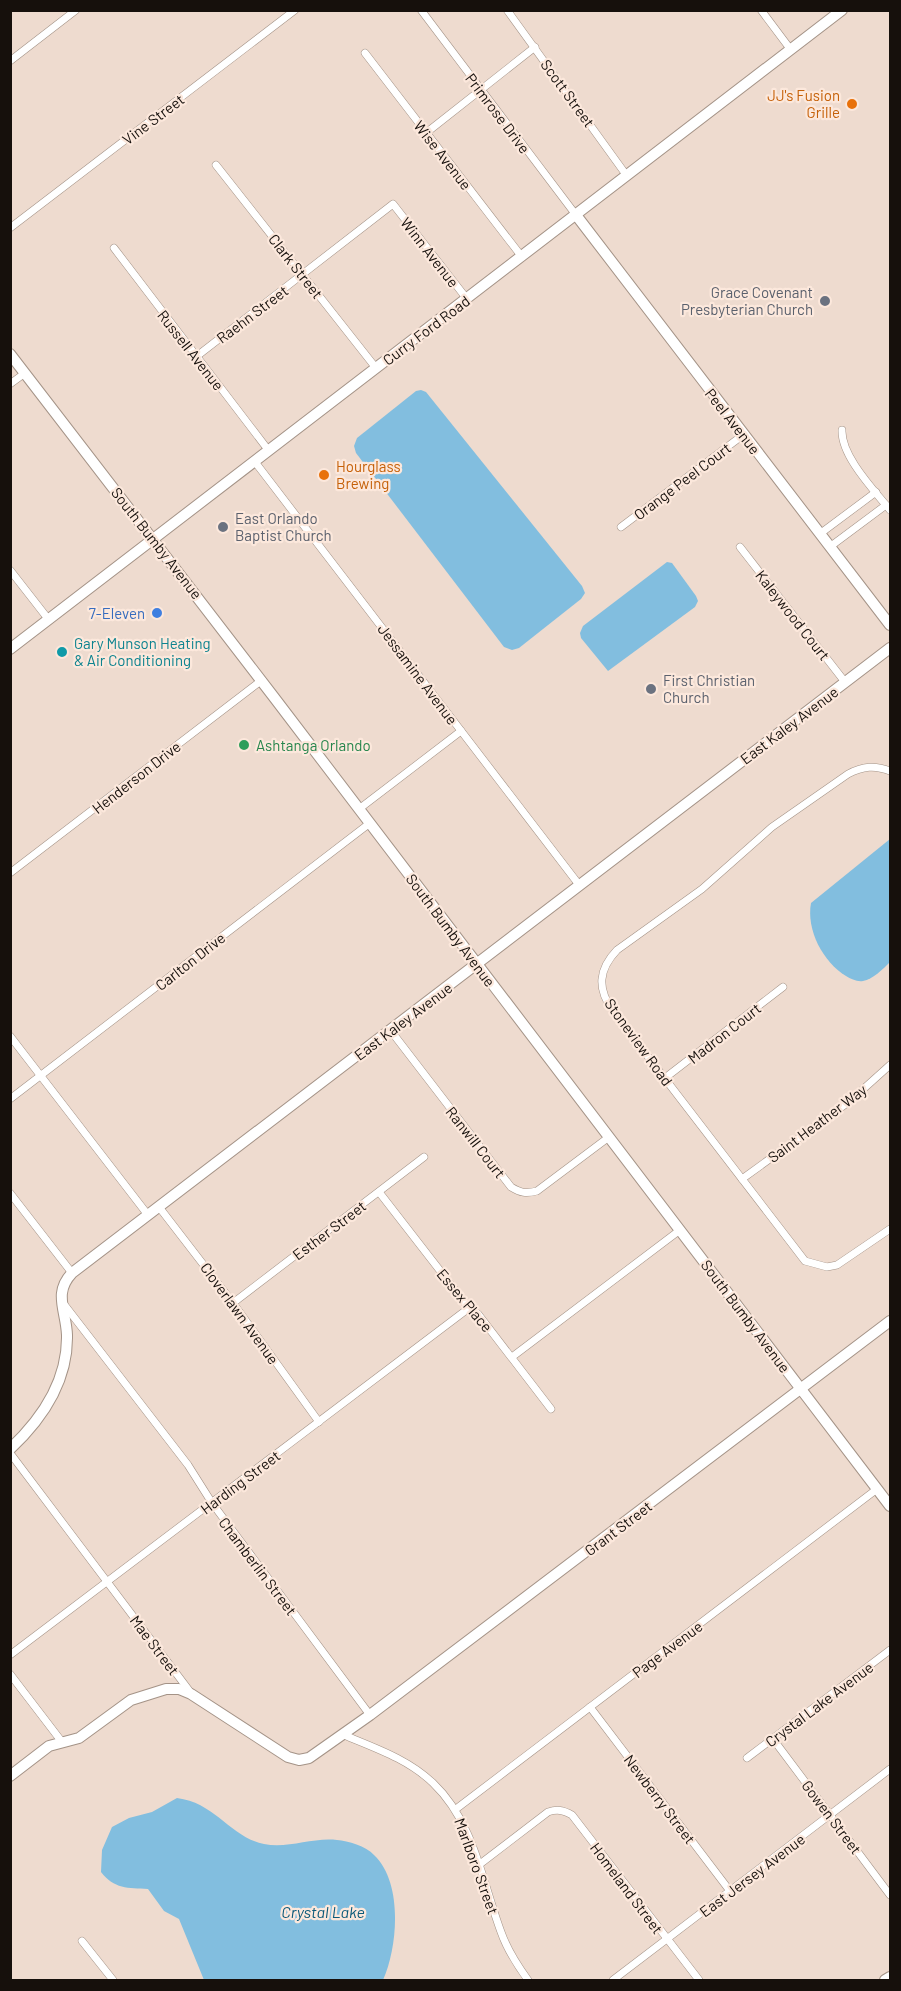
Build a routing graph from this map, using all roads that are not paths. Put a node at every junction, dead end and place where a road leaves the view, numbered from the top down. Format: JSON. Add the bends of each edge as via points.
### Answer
{"nodes":[{"id":1,"x":76,"y":10,"type":"edge"},
{"id":2,"x":295,"y":10,"type":"edge"},
{"id":3,"x":421,"y":10,"type":"edge"},
{"id":4,"x":507,"y":10,"type":"edge"},
{"id":5,"x":761,"y":10,"type":"edge"},
{"id":6,"x":842,"y":10,"type":"edge"},
{"id":7,"x":535,"y":47,"type":"junction"},
{"id":8,"x":791,"y":50,"type":"junction"},
{"id":9,"x":365,"y":53,"type":"dead end"},
{"id":10,"x":10,"y":61,"type":"edge"},
{"id":11,"x":481,"y":90,"type":"junction"},
{"id":12,"x":426,"y":133,"type":"junction"},
{"id":13,"x":216,"y":165,"type":"dead end"},
{"id":14,"x":627,"y":176,"type":"junction"},
{"id":15,"x":393,"y":204,"type":"joint"},
{"id":16,"x":576,"y":215,"type":"junction"},
{"id":17,"x":10,"y":228,"type":"edge"},
{"id":18,"x":114,"y":248,"type":"dead end"},
{"id":19,"x":522,"y":257,"type":"junction"},
{"id":20,"x":303,"y":275,"type":"junction"},
{"id":21,"x":467,"y":299,"type":"junction"},
{"id":22,"x":10,"y":354,"type":"edge"},
{"id":23,"x":197,"y":357,"type":"junction"},
{"id":24,"x":376,"y":368,"type":"junction"},
{"id":25,"x":25,"y":373,"type":"junction"},
{"id":26,"x":10,"y":384,"type":"edge"},
{"id":27,"x":842,"y":430,"type":"dead end"},
{"id":28,"x":743,"y":435,"type":"junction"},
{"id":29,"x":269,"y":451,"type":"junction"},
{"id":30,"x":255,"y":462,"type":"junction"},
{"id":31,"x":876,"y":492,"type":"junction"},
{"id":32,"x":888,"y":508,"type":"edge"},
{"id":33,"x":621,"y":527,"type":"dead end"},
{"id":34,"x":821,"y":533,"type":"junction"},
{"id":35,"x":154,"y":539,"type":"junction"},
{"id":36,"x":831,"y":546,"type":"junction"},
{"id":37,"x":740,"y":547,"type":"dead end"},
{"id":38,"x":10,"y":570,"type":"edge"},
{"id":39,"x":49,"y":620,"type":"junction"},
{"id":40,"x":891,"y":625,"type":"edge"},
{"id":41,"x":891,"y":648,"type":"edge"},
{"id":42,"x":10,"y":649,"type":"edge"},
{"id":43,"x":262,"y":680,"type":"junction"},
{"id":44,"x":845,"y":682,"type":"junction"},
{"id":45,"x":462,"y":731,"type":"junction"},
{"id":46,"x":891,"y":771,"type":"edge"},
{"id":47,"x":359,"y":808,"type":"junction"},
{"id":48,"x":370,"y":823,"type":"junction"},
{"id":49,"x":10,"y":873,"type":"edge"},
{"id":50,"x":580,"y":886,"type":"junction"},
{"id":51,"x":478,"y":964,"type":"junction"},
{"id":52,"x":783,"y":987,"type":"dead end"},
{"id":53,"x":391,"y":1031,"type":"junction"},
{"id":54,"x":10,"y":1036,"type":"edge"},
{"id":55,"x":891,"y":1065,"type":"edge"},
{"id":56,"x":41,"y":1075,"type":"junction"},
{"id":57,"x":665,"y":1078,"type":"junction"},
{"id":58,"x":10,"y":1099,"type":"edge"},
{"id":59,"x":609,"y":1137,"type":"junction"},
{"id":60,"x":424,"y":1157,"type":"dead end"},
{"id":61,"x":742,"y":1179,"type":"junction"},
{"id":62,"x":379,"y":1192,"type":"junction"},
{"id":63,"x":10,"y":1193,"type":"edge"},
{"id":64,"x":159,"y":1207,"type":"junction"},
{"id":65,"x":148,"y":1215,"type":"junction"},
{"id":66,"x":891,"y":1229,"type":"edge"},
{"id":67,"x":680,"y":1230,"type":"junction"},
{"id":68,"x":72,"y":1273,"type":"junction"},
{"id":69,"x":62,"y":1301,"type":"junction"},
{"id":70,"x":234,"y":1303,"type":"junction"},
{"id":71,"x":469,"y":1308,"type":"junction"},
{"id":72,"x":891,"y":1321,"type":"edge"},
{"id":73,"x":512,"y":1357,"type":"junction"},
{"id":74,"x":801,"y":1389,"type":"junction"},
{"id":75,"x":551,"y":1409,"type":"dead end"},
{"id":76,"x":319,"y":1422,"type":"junction"},
{"id":77,"x":10,"y":1451,"type":"edge"},
{"id":78,"x":877,"y":1489,"type":"junction"},
{"id":79,"x":212,"y":1503,"type":"junction"},
{"id":80,"x":891,"y":1506,"type":"edge"},
{"id":81,"x":108,"y":1581,"type":"junction"},
{"id":82,"x":891,"y":1650,"type":"edge"},
{"id":83,"x":10,"y":1655,"type":"edge"},
{"id":84,"x":10,"y":1674,"type":"edge"},
{"id":85,"x":191,"y":1694,"type":"junction"},
{"id":86,"x":590,"y":1707,"type":"junction"},
{"id":87,"x":370,"y":1715,"type":"junction"},
{"id":88,"x":344,"y":1735,"type":"junction"},
{"id":89,"x":773,"y":1739,"type":"junction"},
{"id":90,"x":62,"y":1742,"type":"junction"},
{"id":91,"x":747,"y":1758,"type":"dead end"},
{"id":92,"x":891,"y":1769,"type":"edge"},
{"id":93,"x":10,"y":1776,"type":"edge"},
{"id":94,"x":456,"y":1809,"type":"junction"},
{"id":95,"x":830,"y":1815,"type":"junction"},
{"id":96,"x":480,"y":1864,"type":"junction"},
{"id":97,"x":730,"y":1891,"type":"junction"},
{"id":98,"x":891,"y":1895,"type":"edge"},
{"id":99,"x":666,"y":1940,"type":"junction"},
{"id":100,"x":82,"y":1941,"type":"dead end"},
{"id":101,"x":891,"y":1977,"type":"edge"},
{"id":102,"x":113,"y":1980,"type":"edge"},
{"id":103,"x":528,"y":1980,"type":"edge"},
{"id":104,"x":613,"y":1980,"type":"edge"},
{"id":105,"x":699,"y":1980,"type":"edge"},
{"id":106,"x":885,"y":1980,"type":"edge"}],
"edges":[{"from":1,"to":10,"type":"street"},
{"from":2,"to":17,"type":"street","name":"Vine Street"},
{"from":3,"to":11,"type":"street","name":"Primrose Drive"},
{"from":4,"to":7,"type":"street","name":"Scott Street"},
{"from":5,"to":8,"type":"street"},
{"from":6,"to":8,"type":"street","name":"Curry Ford Road"},
{"from":7,"to":11,"type":"street"},
{"from":7,"to":14,"type":"street","name":"Scott Street"},
{"from":8,"to":14,"type":"street","name":"Curry Ford Road"},
{"from":9,"to":12,"type":"street","name":"Wise Avenue"},
{"from":11,"to":12,"type":"street"},
{"from":11,"to":16,"type":"street","name":"Primrose Drive"},
{"from":12,"to":19,"type":"street","name":"Wise Avenue"},
{"from":13,"to":20,"type":"street","name":"Clark Street"},
{"from":14,"to":16,"type":"street","name":"Curry Ford Road"},
{"from":15,"to":20,"type":"street","name":"Raehn Street"},
{"from":15,"to":21,"type":"street","name":"Winn Avenue"},
{"from":16,"to":19,"type":"street","name":"Curry Ford Road"},
{"from":16,"to":28,"type":"street","name":"Peel Avenue"},
{"from":18,"to":23,"type":"street","name":"Russell Avenue"},
{"from":19,"to":21,"type":"street","name":"Curry Ford Road"},
{"from":20,"to":23,"type":"street","name":"Raehn Street"},
{"from":20,"to":24,"type":"street","name":"Clark Street"},
{"from":21,"to":24,"type":"street","name":"Curry Ford Road"},
{"from":22,"to":25,"type":"street","name":"South Bumby Avenue"},
{"from":23,"to":29,"type":"street","name":"Russell Avenue"},
{"from":24,"to":29,"type":"street","name":"Curry Ford Road"},
{"from":25,"to":26,"type":"street"},
{"from":25,"to":35,"type":"street","name":"South Bumby Avenue"},
{"from":27,"to":31,"type":"street","via":[[846,452]]},
{"from":28,"to":33,"type":"street","name":"Orange Peel Court"},
{"from":28,"to":34,"type":"street","name":"Peel Avenue"},
{"from":29,"to":30,"type":"street","name":"Curry Ford Road"},
{"from":30,"to":35,"type":"street","name":"Curry Ford Road"},
{"from":30,"to":45,"type":"street","name":"Jessamine Avenue"},
{"from":31,"to":32,"type":"street"},
{"from":31,"to":34,"type":"street"},
{"from":32,"to":36,"type":"street"},
{"from":34,"to":36,"type":"street","name":"Peel Avenue"},
{"from":35,"to":39,"type":"street","name":"Curry Ford Road"},
{"from":35,"to":43,"type":"street","name":"South Bumby Avenue"},
{"from":36,"to":40,"type":"street","name":"Peel Avenue"},
{"from":37,"to":44,"type":"street","name":"Kaleywood Court"},
{"from":38,"to":39,"type":"street"},
{"from":39,"to":42,"type":"street","name":"Curry Ford Road"},
{"from":41,"to":44,"type":"street","name":"East Kaley Avenue"},
{"from":43,"to":47,"type":"street","name":"South Bumby Avenue"},
{"from":43,"to":49,"type":"street","name":"Henderson Drive"},
{"from":44,"to":50,"type":"street","name":"East Kaley Avenue"},
{"from":45,"to":47,"type":"street"},
{"from":45,"to":50,"type":"street","name":"Jessamine Avenue"},
{"from":46,"to":57,"type":"street","name":"Stoneview Road","via":[[870,766],[848,774],[772,827],[702,889],[609,958],[602,983],[607,1003]]},
{"from":47,"to":48,"type":"street","name":"South Bumby Avenue"},
{"from":48,"to":51,"type":"street","name":"South Bumby Avenue"},
{"from":48,"to":56,"type":"street","name":"Carlton Drive"},
{"from":50,"to":51,"type":"street","name":"East Kaley Avenue"},
{"from":51,"to":53,"type":"street","name":"East Kaley Avenue"},
{"from":51,"to":59,"type":"street","name":"South Bumby Avenue"},
{"from":52,"to":57,"type":"street","name":"Madron Court"},
{"from":53,"to":59,"type":"street","name":"Ranwill Court","via":[[511,1187],[520,1193],[537,1191]]},
{"from":53,"to":64,"type":"street","name":"East Kaley Avenue"},
{"from":54,"to":56,"type":"street"},
{"from":55,"to":61,"type":"street","name":"Saint Heather Way","via":[[850,1101]]},
{"from":56,"to":58,"type":"street","name":"Carlton Drive"},
{"from":56,"to":65,"type":"street"},
{"from":57,"to":61,"type":"street","name":"Stoneview Road"},
{"from":59,"to":67,"type":"street","name":"South Bumby Avenue"},
{"from":60,"to":62,"type":"street","name":"Esther Street"},
{"from":61,"to":66,"type":"street","name":"Stoneview Road","via":[[798,1253],[815,1265],[837,1265]]},
{"from":62,"to":70,"type":"street","name":"Esther Street"},
{"from":62,"to":71,"type":"street","name":"Essex Place"},
{"from":63,"to":68,"type":"street"},
{"from":64,"to":65,"type":"street","name":"East Kaley Avenue"},
{"from":64,"to":70,"type":"street","name":"Cloverlawn Avenue"},
{"from":65,"to":68,"type":"street","name":"East Kaley Avenue"},
{"from":67,"to":73,"type":"street"},
{"from":67,"to":74,"type":"street","name":"South Bumby Avenue"},
{"from":68,"to":69,"type":"street","via":[[64,1281]]},
{"from":69,"to":77,"type":"street","via":[[67,1335],[58,1385],[28,1433]]},
{"from":69,"to":79,"type":"street","name":"Chamberlin Street"},
{"from":70,"to":76,"type":"street","name":"Cloverlawn Avenue"},
{"from":71,"to":73,"type":"street","name":"Essex Place"},
{"from":71,"to":76,"type":"street","name":"Harding Street"},
{"from":72,"to":74,"type":"street","name":"Grant Street"},
{"from":73,"to":75,"type":"street","name":"Essex Place"},
{"from":74,"to":78,"type":"street","name":"South Bumby Avenue"},
{"from":74,"to":87,"type":"street","name":"Grant Street"},
{"from":76,"to":79,"type":"street","name":"Harding Street"},
{"from":77,"to":81,"type":"street","name":"Mae Street"},
{"from":78,"to":80,"type":"street","name":"South Bumby Avenue"},
{"from":78,"to":86,"type":"street","name":"Page Avenue"},
{"from":79,"to":81,"type":"street","name":"Harding Street"},
{"from":79,"to":87,"type":"street","name":"Chamberlin Street"},
{"from":81,"to":83,"type":"street","name":"Harding Street"},
{"from":81,"to":85,"type":"street","name":"Mae Street"},
{"from":82,"to":89,"type":"street","name":"Crystal Lake Avenue"},
{"from":84,"to":90,"type":"street"},
{"from":85,"to":88,"type":"street","name":"Mae Street","via":[[288,1757],[299,1760],[309,1758]]},
{"from":85,"to":90,"type":"street","via":[[166,1689],[131,1700],[79,1738]]},
{"from":86,"to":94,"type":"street","name":"Page Avenue"},
{"from":86,"to":97,"type":"street","name":"Newberry Street"},
{"from":87,"to":88,"type":"street","name":"Grant Street"},
{"from":88,"to":94,"type":"street","name":"Marlboro Street","via":[[402,1760],[432,1782]]},
{"from":89,"to":91,"type":"street","name":"Crystal Lake Avenue"},
{"from":89,"to":95,"type":"street","name":"Gowen Street"},
{"from":90,"to":93,"type":"street","via":[[49,1746]]},
{"from":92,"to":95,"type":"street","name":"East Jersey Avenue"},
{"from":94,"to":96,"type":"street","name":"Marlboro Street"},
{"from":95,"to":97,"type":"street","name":"East Jersey Avenue"},
{"from":95,"to":98,"type":"street","name":"Gowen Street"},
{"from":96,"to":99,"type":"street","name":"Homeland Street","via":[[548,1812],[564,1811],[572,1815]]},
{"from":96,"to":103,"type":"street","name":"Marlboro Street","via":[[501,1933]]},
{"from":97,"to":99,"type":"street","name":"East Jersey Avenue"},
{"from":99,"to":104,"type":"street","name":"East Jersey Avenue"},
{"from":99,"to":105,"type":"street","name":"Homeland Street"},
{"from":100,"to":102,"type":"street"},
{"from":101,"to":106,"type":"street"}]}
